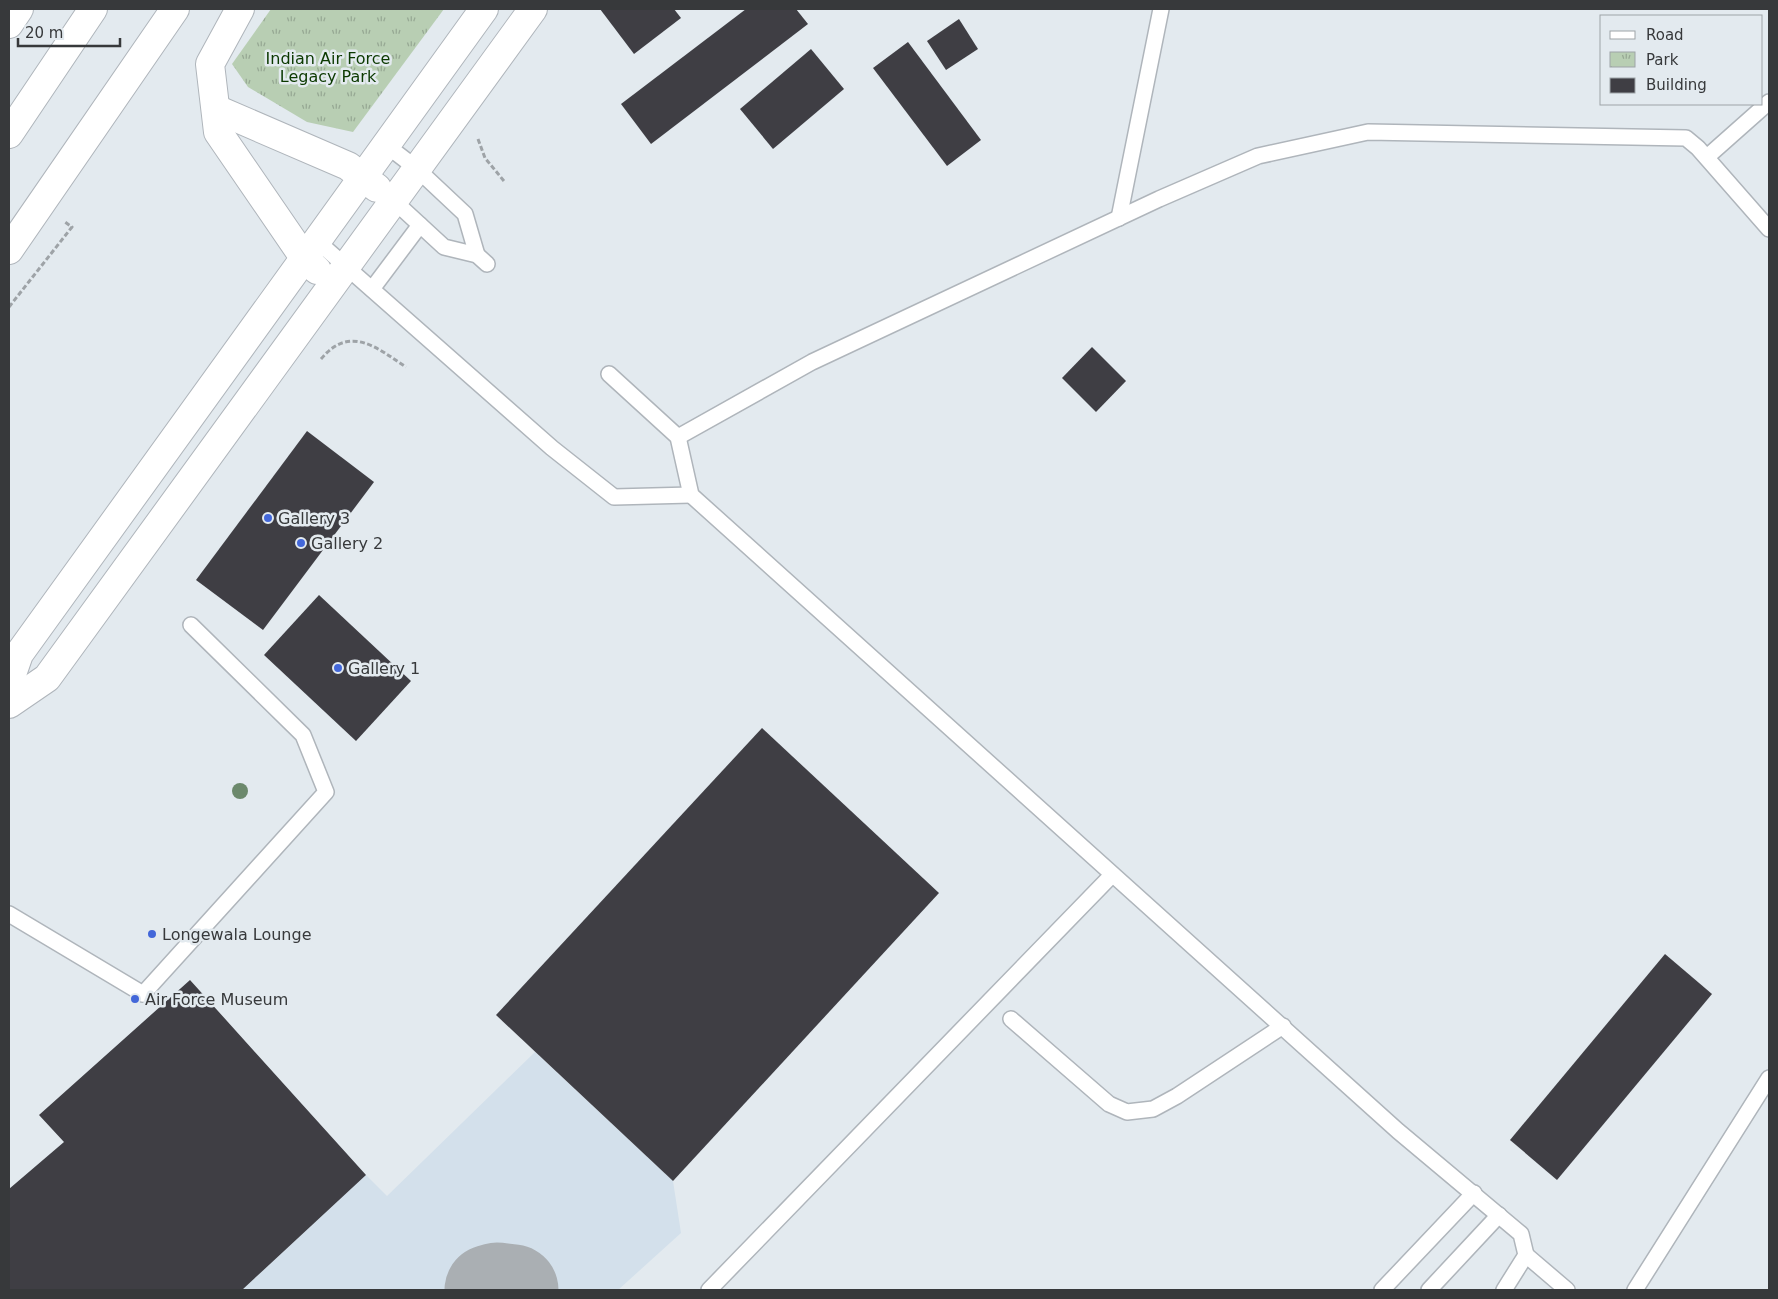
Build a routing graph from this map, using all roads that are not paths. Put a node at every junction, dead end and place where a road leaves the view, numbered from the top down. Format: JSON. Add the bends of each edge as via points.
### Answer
{"nodes":[{"id":1,"x":19,"y":9,"type":"edge"},
{"id":2,"x":93,"y":9,"type":"edge"},
{"id":3,"x":175,"y":9,"type":"edge"},
{"id":4,"x":240,"y":9,"type":"edge"},
{"id":5,"x":484,"y":9,"type":"edge"},
{"id":6,"x":533,"y":9,"type":"edge"},
{"id":7,"x":1161,"y":9,"type":"edge"},
{"id":8,"x":9,"y":24,"type":"edge"},
{"id":9,"x":1769,"y":102,"type":"edge"},
{"id":10,"x":216,"y":109,"type":"junction"},
{"id":11,"x":9,"y":134,"type":"edge"},
{"id":12,"x":386,"y":145,"type":"junction"},
{"id":13,"x":1707,"y":157,"type":"junction"},
{"id":14,"x":416,"y":168,"type":"junction"},
{"id":15,"x":363,"y":178,"type":"junction"},
{"id":16,"x":393,"y":200,"type":"junction"},
{"id":17,"x":1119,"y":218,"type":"junction"},
{"id":18,"x":420,"y":225,"type":"junction"},
{"id":19,"x":1769,"y":229,"type":"edge"},
{"id":20,"x":9,"y":250,"type":"edge"},
{"id":21,"x":311,"y":250,"type":"junction"},
{"id":22,"x":341,"y":276,"type":"junction"},
{"id":23,"x":372,"y":289,"type":"junction"},
{"id":24,"x":609,"y":374,"type":"dead end"},
{"id":25,"x":678,"y":437,"type":"junction"},
{"id":26,"x":691,"y":495,"type":"junction"},
{"id":27,"x":191,"y":624,"type":"dead end"},
{"id":28,"x":9,"y":683,"type":"edge"},
{"id":29,"x":9,"y":704,"type":"edge"},
{"id":30,"x":1112,"y":875,"type":"junction"},
{"id":31,"x":9,"y":914,"type":"edge"},
{"id":32,"x":1011,"y":1019,"type":"dead end"},
{"id":33,"x":1283,"y":1026,"type":"junction"},
{"id":34,"x":1769,"y":1078,"type":"edge"},
{"id":35,"x":1474,"y":1193,"type":"junction"},
{"id":36,"x":1499,"y":1215,"type":"junction"},
{"id":37,"x":1526,"y":1255,"type":"junction"},
{"id":38,"x":708,"y":1290,"type":"edge"},
{"id":39,"x":1382,"y":1290,"type":"edge"},
{"id":40,"x":1430,"y":1290,"type":"edge"},
{"id":41,"x":1504,"y":1290,"type":"edge"},
{"id":42,"x":1567,"y":1290,"type":"edge"},
{"id":43,"x":1634,"y":1290,"type":"edge"}],
"edges":[{"from":1,"to":8,"type":"street"},
{"from":2,"to":11,"type":"street"},
{"from":3,"to":20,"type":"street"},
{"from":4,"to":10,"type":"street","via":[[210,64]]},
{"from":5,"to":12,"type":"street"},
{"from":6,"to":14,"type":"street"},
{"from":7,"to":17,"type":"lane"},
{"from":9,"to":13,"type":"lane"},
{"from":10,"to":15,"type":"street","via":[[348,166]]},
{"from":10,"to":21,"type":"street","via":[[218,132]]},
{"from":12,"to":14,"type":"lane"},
{"from":12,"to":15,"type":"street"},
{"from":13,"to":17,"type":"lane","via":[[1686,138],[1668,136],[1368,132],[1258,156]]},
{"from":13,"to":19,"type":"lane"},
{"from":14,"to":16,"type":"street"},
{"from":14,"to":18,"type":"lane","via":[[465,214],[482,259],[444,247]]},
{"from":15,"to":16,"type":"street"},
{"from":15,"to":21,"type":"street"},
{"from":16,"to":18,"type":"lane"},
{"from":16,"to":22,"type":"street"},
{"from":17,"to":25,"type":"lane","via":[[812,362]]},
{"from":18,"to":23,"type":"lane"},
{"from":21,"to":22,"type":"street"},
{"from":21,"to":28,"type":"street","via":[[19,654]]},
{"from":22,"to":23,"type":"lane"},
{"from":22,"to":29,"type":"street","via":[[47,678]]},
{"from":23,"to":26,"type":"lane","via":[[552,448],[614,498]]},
{"from":24,"to":25,"type":"lane"},
{"from":25,"to":26,"type":"lane"},
{"from":26,"to":30,"type":"lane"},
{"from":27,"to":31,"type":"lane","via":[[303,735],[326,792],[142,994]]},
{"from":30,"to":33,"type":"lane"},
{"from":30,"to":38,"type":"lane"},
{"from":32,"to":33,"type":"lane","via":[[1109,1104],[1127,1112],[1153,1109],[1177,1096]]},
{"from":33,"to":35,"type":"lane","via":[[1398,1131]]},
{"from":34,"to":43,"type":"lane"},
{"from":35,"to":36,"type":"lane"},
{"from":35,"to":39,"type":"lane"},
{"from":36,"to":37,"type":"lane","via":[[1521,1234]]},
{"from":36,"to":40,"type":"lane"},
{"from":37,"to":41,"type":"lane"},
{"from":37,"to":42,"type":"lane"}]}
